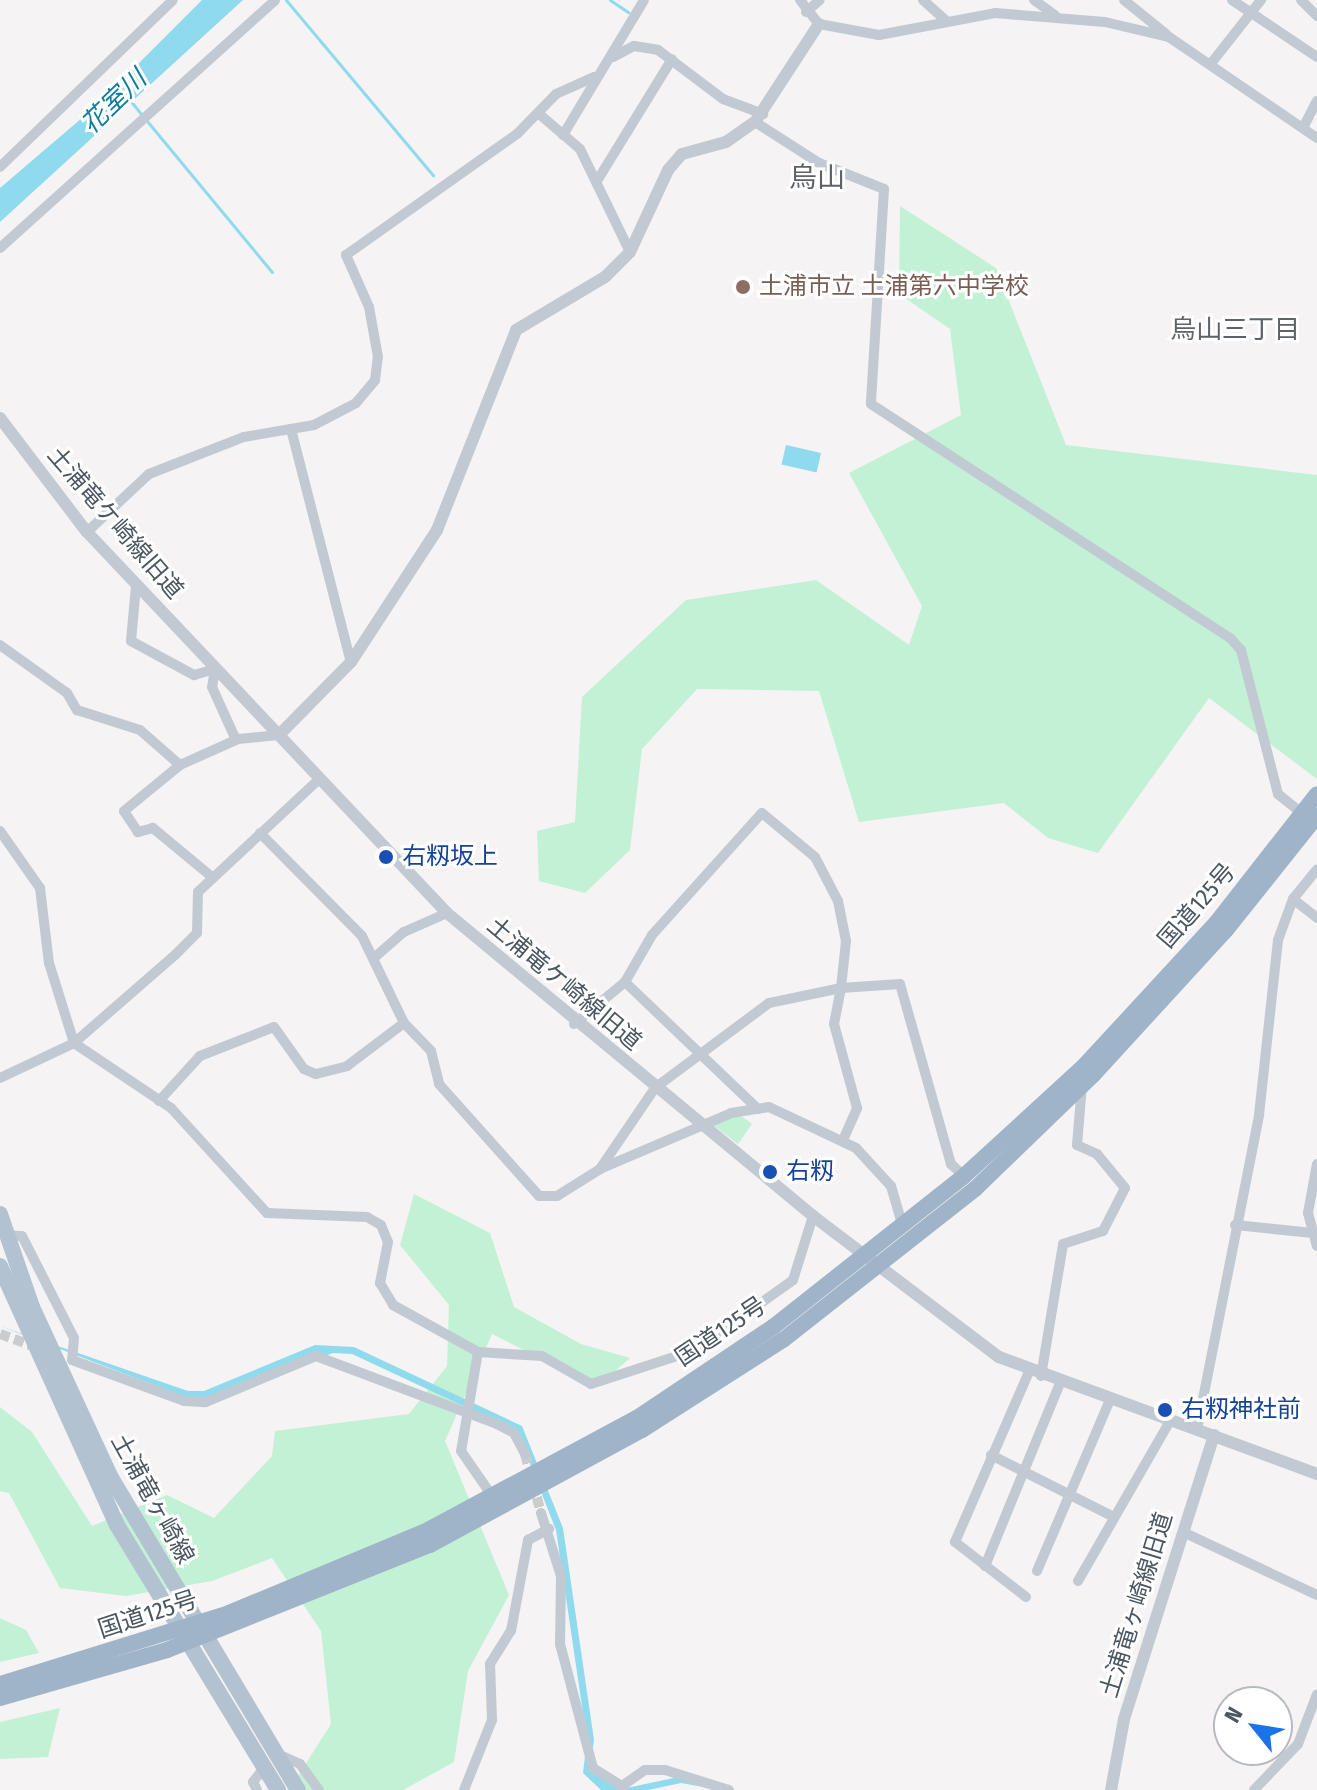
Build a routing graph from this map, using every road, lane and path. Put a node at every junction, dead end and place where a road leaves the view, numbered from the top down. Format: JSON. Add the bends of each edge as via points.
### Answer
{"nodes":[{"id":1,"x":173,"y":0,"type":"edge"},
{"id":2,"x":275,"y":0,"type":"edge"},
{"id":3,"x":644,"y":0,"type":"edge"},
{"id":4,"x":800,"y":0,"type":"edge"},
{"id":5,"x":820,"y":0,"type":"edge"},
{"id":6,"x":923,"y":0,"type":"edge"},
{"id":7,"x":1034,"y":0,"type":"edge"},
{"id":8,"x":1124,"y":0,"type":"edge"},
{"id":9,"x":1232,"y":0,"type":"edge"},
{"id":10,"x":1261,"y":0,"type":"edge"},
{"id":11,"x":1301,"y":0,"type":"edge"},
{"id":12,"x":806,"y":12,"type":"junction"},
{"id":13,"x":1250,"y":13,"type":"junction"},
{"id":14,"x":1057,"y":16,"type":"junction"},
{"id":15,"x":1317,"y":16,"type":"edge"},
{"id":16,"x":945,"y":20,"type":"junction"},
{"id":17,"x":819,"y":24,"type":"junction"},
{"id":18,"x":1169,"y":37,"type":"junction"},
{"id":19,"x":613,"y":57,"type":"junction"},
{"id":20,"x":1317,"y":57,"type":"edge"},
{"id":21,"x":672,"y":59,"type":"junction"},
{"id":22,"x":1213,"y":61,"type":"junction"},
{"id":23,"x":594,"y":77,"type":"junction"},
{"id":24,"x":1317,"y":101,"type":"edge"},
{"id":25,"x":538,"y":113,"type":"junction"},
{"id":26,"x":759,"y":118,"type":"junction"},
{"id":27,"x":1304,"y":126,"type":"junction"},
{"id":28,"x":563,"y":135,"type":"junction"},
{"id":29,"x":1317,"y":138,"type":"edge"},
{"id":30,"x":0,"y":167,"type":"edge"},
{"id":31,"x":597,"y":181,"type":"junction"},
{"id":32,"x":0,"y":248,"type":"edge"},
{"id":33,"x":630,"y":252,"type":"junction"},
{"id":34,"x":0,"y":418,"type":"edge"},
{"id":35,"x":291,"y":429,"type":"junction"},
{"id":36,"x":87,"y":532,"type":"junction"},
{"id":37,"x":136,"y":586,"type":"junction"},
{"id":38,"x":0,"y":645,"type":"edge"},
{"id":39,"x":351,"y":662,"type":"junction"},
{"id":40,"x":215,"y":669,"type":"junction"},
{"id":41,"x":279,"y":735,"type":"junction"},
{"id":42,"x":236,"y":740,"type":"junction"},
{"id":43,"x":180,"y":765,"type":"junction"},
{"id":44,"x":319,"y":779,"type":"junction"},
{"id":45,"x":1317,"y":794,"type":"edge"},
{"id":46,"x":1317,"y":816,"type":"edge"},
{"id":47,"x":1317,"y":825,"type":"edge"},
{"id":48,"x":0,"y":831,"type":"edge"},
{"id":49,"x":260,"y":833,"type":"junction"},
{"id":50,"x":1317,"y":869,"type":"edge"},
{"id":51,"x":212,"y":877,"type":"junction"},
{"id":52,"x":1293,"y":899,"type":"junction"},
{"id":53,"x":447,"y":913,"type":"junction"},
{"id":54,"x":1317,"y":918,"type":"edge"},
{"id":55,"x":375,"y":957,"type":"junction"},
{"id":56,"x":625,"y":982,"type":"junction"},
{"id":57,"x":841,"y":988,"type":"junction"},
{"id":58,"x":404,"y":1023,"type":"junction"},
{"id":59,"x":574,"y":1024,"type":"junction"},
{"id":60,"x":74,"y":1043,"type":"junction"},
{"id":61,"x":700,"y":1055,"type":"junction"},
{"id":62,"x":0,"y":1078,"type":"edge"},
{"id":63,"x":1082,"y":1085,"type":"junction"},
{"id":64,"x":655,"y":1088,"type":"junction"},
{"id":65,"x":159,"y":1101,"type":"junction"},
{"id":66,"x":758,"y":1109,"type":"junction"},
{"id":67,"x":700,"y":1125,"type":"junction"},
{"id":68,"x":843,"y":1140,"type":"junction"},
{"id":69,"x":1317,"y":1164,"type":"edge"},
{"id":70,"x":600,"y":1169,"type":"junction"},
{"id":71,"x":964,"y":1176,"type":"junction"},
{"id":72,"x":1314,"y":1183,"type":"edge"},
{"id":73,"x":0,"y":1214,"type":"edge"},
{"id":74,"x":813,"y":1216,"type":"junction"},
{"id":75,"x":1235,"y":1225,"type":"junction"},
{"id":76,"x":903,"y":1227,"type":"junction"},
{"id":77,"x":1313,"y":1233,"type":"junction"},
{"id":78,"x":6,"y":1235,"type":"junction"},
{"id":79,"x":1317,"y":1246,"type":"edge"},
{"id":80,"x":872,"y":1262,"type":"junction"},
{"id":81,"x":0,"y":1266,"type":"edge"},
{"id":82,"x":478,"y":1352,"type":"junction"},
{"id":83,"x":1035,"y":1374,"type":"junction"},
{"id":84,"x":1060,"y":1383,"type":"junction"},
{"id":85,"x":1110,"y":1400,"type":"junction"},
{"id":86,"x":464,"y":1411,"type":"junction"},
{"id":87,"x":1170,"y":1421,"type":"junction"},
{"id":88,"x":1197,"y":1429,"type":"junction"},
{"id":89,"x":1214,"y":1435,"type":"junction"},
{"id":90,"x":525,"y":1454,"type":"tunnel mouth"},
{"id":91,"x":991,"y":1455,"type":"junction"},
{"id":92,"x":582,"y":1457,"type":"junction"},
{"id":93,"x":1317,"y":1474,"type":"edge"},
{"id":94,"x":1022,"y":1475,"type":"junction"},
{"id":95,"x":488,"y":1490,"type":"junction"},
{"id":96,"x":1069,"y":1497,"type":"junction"},
{"id":97,"x":541,"y":1513,"type":"tunnel mouth"},
{"id":98,"x":1112,"y":1516,"type":"junction"},
{"id":99,"x":549,"y":1529,"type":"junction"},
{"id":100,"x":1183,"y":1532,"type":"junction"},
{"id":101,"x":985,"y":1566,"type":"junction"},
{"id":102,"x":1037,"y":1571,"type":"dead end"},
{"id":103,"x":1078,"y":1581,"type":"dead end"},
{"id":104,"x":1317,"y":1595,"type":"edge"},
{"id":105,"x":1026,"y":1597,"type":"dead end"},
{"id":106,"x":194,"y":1616,"type":"junction"},
{"id":107,"x":175,"y":1623,"type":"junction"},
{"id":108,"x":210,"y":1644,"type":"junction"},
{"id":109,"x":193,"y":1651,"type":"junction"},
{"id":110,"x":94,"y":1666,"type":"junction"},
{"id":111,"x":0,"y":1675,"type":"edge"},
{"id":112,"x":0,"y":1684,"type":"edge"},
{"id":113,"x":1317,"y":1694,"type":"edge"},
{"id":114,"x":0,"y":1698,"type":"edge"},
{"id":115,"x":0,"y":1709,"type":"edge"},
{"id":116,"x":276,"y":1754,"type":"junction"},
{"id":117,"x":264,"y":1768,"type":"junction"},
{"id":118,"x":257,"y":1790,"type":"edge"},
{"id":119,"x":278,"y":1790,"type":"edge"},
{"id":120,"x":298,"y":1790,"type":"edge"},
{"id":121,"x":319,"y":1790,"type":"edge"},
{"id":122,"x":464,"y":1790,"type":"edge"},
{"id":123,"x":729,"y":1790,"type":"edge"},
{"id":124,"x":1111,"y":1790,"type":"edge"},
{"id":125,"x":1254,"y":1790,"type":"edge"}],
"edges":[{"from":1,"to":30,"type":"street"},
{"from":2,"to":32,"type":"street"},
{"from":3,"to":19,"type":"street"},
{"from":4,"to":12,"type":"street"},
{"from":5,"to":12,"type":"street"},
{"from":6,"to":16,"type":"street"},
{"from":7,"to":14,"type":"street"},
{"from":8,"to":18,"type":"street"},
{"from":9,"to":13,"type":"street"},
{"from":10,"to":13,"type":"street"},
{"from":11,"to":15,"type":"street"},
{"from":12,"to":17,"type":"street"},
{"from":13,"to":20,"type":"street"},
{"from":13,"to":22,"type":"street"},
{"from":14,"to":16,"type":"street"},
{"from":14,"to":18,"type":"street"},
{"from":16,"to":17,"type":"street","via":[[879,35]]},
{"from":17,"to":26,"type":"street"},
{"from":18,"to":22,"type":"street"},
{"from":19,"to":21,"type":"street","via":[[634,46]]},
{"from":19,"to":23,"type":"street"},
{"from":21,"to":26,"type":"street","via":[[723,99]]},
{"from":21,"to":31,"type":"street"},
{"from":22,"to":27,"type":"street"},
{"from":23,"to":25,"type":"street","via":[[556,94]]},
{"from":23,"to":28,"type":"street"},
{"from":24,"to":27,"type":"street"},
{"from":25,"to":28,"type":"street"},
{"from":25,"to":35,"type":"street","via":[[346,255],[376,333],[375,380],[340,414]]},
{"from":26,"to":33,"type":"street","via":[[675,162]]},
{"from":26,"to":47,"type":"street","via":[[819,163],[884,189],[871,404],[1231,639],[1241,650],[1278,794]]},
{"from":27,"to":29,"type":"street"},
{"from":28,"to":31,"type":"street"},
{"from":31,"to":33,"type":"street"},
{"from":33,"to":39,"type":"street","via":[[605,277],[516,330],[437,530]]},
{"from":34,"to":36,"type":"street","name":"土浦竜ケ崎線旧道"},
{"from":35,"to":36,"type":"street","via":[[204,449],[149,474]]},
{"from":35,"to":39,"type":"street"},
{"from":36,"to":37,"type":"street","name":"土浦竜ケ崎線旧道"},
{"from":37,"to":40,"type":"street","name":"土浦竜ケ崎線旧道"},
{"from":37,"to":40,"type":"street","via":[[131,641],[194,675]]},
{"from":38,"to":43,"type":"street","via":[[67,693],[77,710],[149,735]]},
{"from":39,"to":41,"type":"street"},
{"from":40,"to":41,"type":"street","name":"土浦竜ケ崎線旧道"},
{"from":40,"to":42,"type":"street","via":[[212,687]]},
{"from":41,"to":42,"type":"street"},
{"from":41,"to":44,"type":"street","name":"土浦竜ケ崎線旧道"},
{"from":42,"to":43,"type":"street"},
{"from":43,"to":51,"type":"street","via":[[134,798],[125,823],[138,832],[153,828]]},
{"from":44,"to":49,"type":"street"},
{"from":44,"to":53,"type":"street","name":"土浦竜ケ崎線旧道"},
{"from":45,"to":71,"type":"highway","name":"国道125号","via":[[1146,1001]]},
{"from":46,"to":63,"type":"highway","name":"国道125号","via":[[1226,930]]},
{"from":48,"to":60,"type":"street","via":[[40,888],[49,963]]},
{"from":49,"to":51,"type":"street"},
{"from":49,"to":55,"type":"street","via":[[337,904]]},
{"from":50,"to":52,"type":"street"},
{"from":51,"to":60,"type":"street","via":[[192,907],[197,933]]},
{"from":52,"to":54,"type":"street"},
{"from":52,"to":75,"type":"street","via":[[1278,940],[1259,1115]]},
{"from":53,"to":55,"type":"street","via":[[404,932]]},
{"from":53,"to":59,"type":"street","name":"土浦竜ケ崎線旧道"},
{"from":55,"to":58,"type":"street"},
{"from":56,"to":57,"type":"street","via":[[652,935],[762,813],[815,857],[838,901],[846,941]]},
{"from":56,"to":59,"type":"street"},
{"from":56,"to":61,"type":"street"},
{"from":57,"to":61,"type":"street","via":[[769,1003]]},
{"from":57,"to":68,"type":"street","via":[[834,1024],[857,1108]]},
{"from":57,"to":71,"type":"street","via":[[900,984],[944,1141]]},
{"from":58,"to":65,"type":"street","via":[[347,1066],[316,1074],[304,1069],[274,1027],[200,1056]]},
{"from":58,"to":70,"type":"street","via":[[431,1051],[439,1084],[539,1196],[557,1196]]},
{"from":59,"to":64,"type":"street","name":"土浦竜ケ崎線旧道"},
{"from":60,"to":62,"type":"street"},
{"from":60,"to":65,"type":"street"},
{"from":61,"to":64,"type":"street"},
{"from":61,"to":66,"type":"street"},
{"from":63,"to":80,"type":"highway","name":"国道125号","via":[[975,1189]]},
{"from":63,"to":83,"type":"street","via":[[1077,1145],[1097,1154],[1125,1188],[1103,1231],[1063,1244]]},
{"from":64,"to":67,"type":"street","name":"土浦竜ケ崎線旧道"},
{"from":64,"to":70,"type":"street"},
{"from":65,"to":82,"type":"street","via":[[197,1132],[267,1213],[367,1217],[381,1225],[388,1242],[380,1283],[393,1305]]},
{"from":66,"to":67,"type":"street"},
{"from":66,"to":68,"type":"street","via":[[769,1107]]},
{"from":67,"to":70,"type":"street"},
{"from":67,"to":74,"type":"street","name":"土浦竜ケ崎線旧道"},
{"from":68,"to":76,"type":"street","via":[[891,1186]]},
{"from":69,"to":72,"type":"street"},
{"from":71,"to":76,"type":"highway","name":"国道125号"},
{"from":72,"to":77,"type":"street"},
{"from":73,"to":78,"type":"main road","name":"土浦竜ヶ崎線"},
{"from":74,"to":80,"type":"street","name":"土浦竜ケ崎線旧道"},
{"from":74,"to":82,"type":"street","via":[[793,1280],[695,1350],[591,1384],[542,1356]]},
{"from":75,"to":77,"type":"street"},
{"from":75,"to":88,"type":"street"},
{"from":76,"to":80,"type":"highway","name":"国道125号"},
{"from":77,"to":79,"type":"street"},
{"from":78,"to":86,"type":"street","via":[[22,1236],[74,1338],[72,1360],[184,1401],[206,1402],[316,1356]]},
{"from":78,"to":106,"type":"main road","name":"土浦竜ヶ崎線","via":[[91,1438]]},
{"from":80,"to":83,"type":"street","name":"土浦竜ケ崎線旧道","via":[[977,1344]]},
{"from":80,"to":92,"type":"highway","name":"国道125号"},
{"from":81,"to":107,"type":"main road","name":"土浦竜ヶ崎線","via":[[76,1445]]},
{"from":82,"to":86,"type":"street"},
{"from":83,"to":84,"type":"street","name":"土浦竜ケ崎線旧道"},
{"from":83,"to":91,"type":"street"},
{"from":84,"to":85,"type":"street","name":"土浦竜ケ崎線旧道"},
{"from":84,"to":94,"type":"street"},
{"from":85,"to":87,"type":"street","name":"土浦竜ケ崎線旧道"},
{"from":85,"to":96,"type":"street"},
{"from":86,"to":90,"type":"street","via":[[514,1433]]},
{"from":86,"to":95,"type":"street","via":[[461,1451]]},
{"from":87,"to":88,"type":"street","name":"土浦竜ケ崎線旧道"},
{"from":87,"to":98,"type":"street"},
{"from":88,"to":89,"type":"street","name":"土浦竜ケ崎線旧道"},
{"from":89,"to":93,"type":"street","name":"土浦竜ケ崎線旧道"},
{"from":89,"to":100,"type":"street","name":"土浦竜ヶ崎線旧道"},
{"from":91,"to":94,"type":"street"},
{"from":91,"to":101,"type":"street","via":[[955,1542]]},
{"from":92,"to":95,"type":"highway"},
{"from":92,"to":108,"type":"highway","via":[[459,1541]]},
{"from":92,"to":110,"type":"highway","name":"国道125号","via":[[325,1583]]},
{"from":94,"to":96,"type":"street"},
{"from":94,"to":101,"type":"street"},
{"from":95,"to":106,"type":"highway"},
{"from":96,"to":98,"type":"street"},
{"from":96,"to":102,"type":"street"},
{"from":97,"to":99,"type":"street"},
{"from":98,"to":103,"type":"street"},
{"from":99,"to":122,"type":"street","via":[[528,1540],[511,1631],[490,1664],[492,1720]]},
{"from":99,"to":123,"type":"street","via":[[561,1576],[560,1644],[593,1768],[622,1786],[645,1770],[665,1770]]},
{"from":100,"to":104,"type":"street"},
{"from":100,"to":124,"type":"street","name":"土浦竜ヶ崎線旧道","via":[[1124,1719]]},
{"from":101,"to":105,"type":"street"},
{"from":106,"to":107,"type":"highway"},
{"from":106,"to":108,"type":"main road","name":"土浦竜ヶ崎線"},
{"from":107,"to":109,"type":"main road","name":"土浦竜ヶ崎線"},
{"from":107,"to":111,"type":"highway"},
{"from":108,"to":109,"type":"highway"},
{"from":108,"to":116,"type":"main road","name":"土浦竜ヶ崎線"},
{"from":109,"to":115,"type":"highway"},
{"from":109,"to":117,"type":"main road","name":"土浦竜ヶ崎線"},
{"from":110,"to":112,"type":"highway","name":"国道125号"},
{"from":110,"to":114,"type":"highway","name":"国道125号"},
{"from":113,"to":125,"type":"street","via":[[1298,1744]]},
{"from":116,"to":120,"type":"main road","name":"土浦竜ヶ崎線"},
{"from":116,"to":121,"type":"street","via":[[300,1764]]},
{"from":117,"to":118,"type":"street","via":[[253,1782]]},
{"from":117,"to":119,"type":"main road","name":"土浦竜ヶ崎線"}]}
